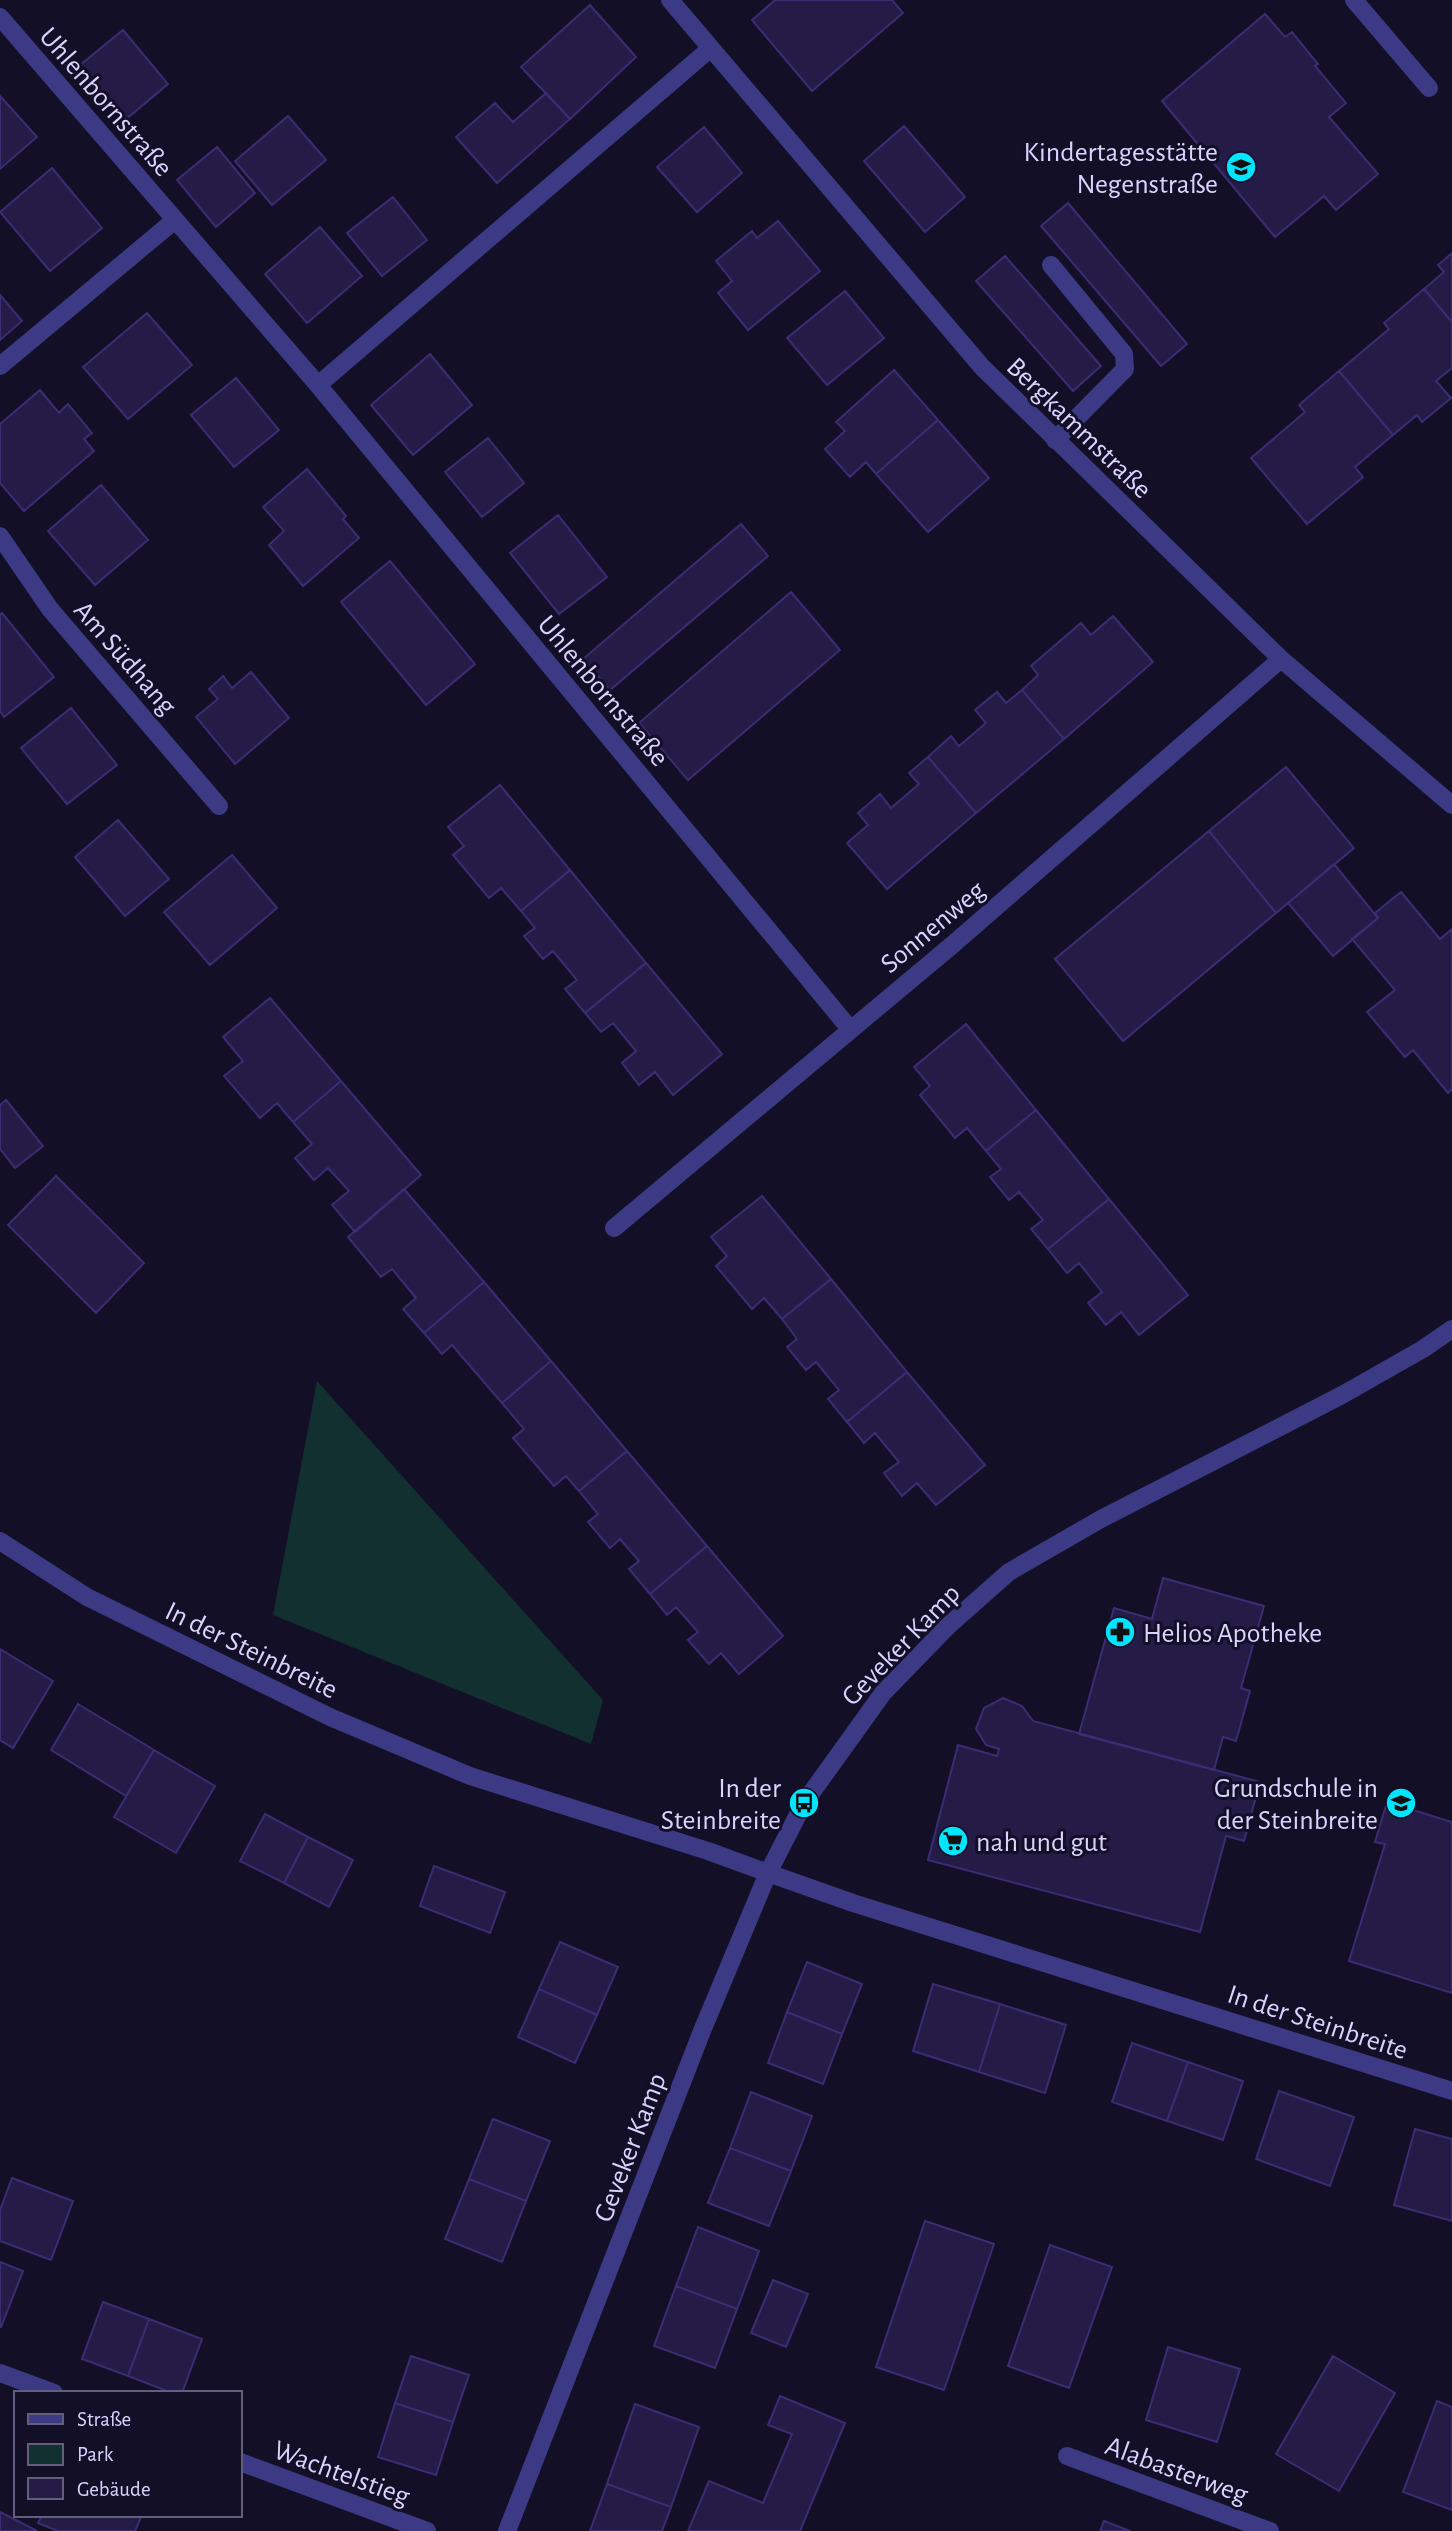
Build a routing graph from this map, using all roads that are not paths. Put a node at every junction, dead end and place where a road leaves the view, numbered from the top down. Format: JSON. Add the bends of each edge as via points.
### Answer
{"nodes":[{"id":1,"x":670,"y":0,"type":"edge"},
{"id":2,"x":1354,"y":0,"type":"edge"},
{"id":3,"x":0,"y":16,"type":"edge"},
{"id":4,"x":711,"y":48,"type":"junction"},
{"id":5,"x":1429,"y":88,"type":"dead end"},
{"id":6,"x":175,"y":220,"type":"junction"},
{"id":7,"x":1051,"y":265,"type":"dead end"},
{"id":8,"x":0,"y":366,"type":"edge"},
{"id":9,"x":318,"y":385,"type":"junction"},
{"id":10,"x":1055,"y":440,"type":"junction"},
{"id":11,"x":0,"y":536,"type":"edge"},
{"id":12,"x":1281,"y":659,"type":"junction"},
{"id":13,"x":1452,"y":805,"type":"edge"},
{"id":14,"x":219,"y":806,"type":"dead end"},
{"id":15,"x":850,"y":1029,"type":"junction"},
{"id":16,"x":614,"y":1228,"type":"dead end"},
{"id":17,"x":1452,"y":1329,"type":"edge"},
{"id":18,"x":0,"y":1541,"type":"edge"},
{"id":19,"x":768,"y":1873,"type":"junction"},
{"id":20,"x":1452,"y":2091,"type":"edge"},
{"id":21,"x":0,"y":2373,"type":"edge"},
{"id":22,"x":49,"y":2391,"type":"edge"},
{"id":23,"x":1067,"y":2456,"type":"dead end"},
{"id":24,"x":242,"y":2463,"type":"edge"},
{"id":25,"x":426,"y":2531,"type":"edge"},
{"id":26,"x":507,"y":2531,"type":"edge"},
{"id":27,"x":1270,"y":2531,"type":"edge"}],
"edges":[{"from":1,"to":4,"type":"street","name":"Bergkammstraße"},
{"from":2,"to":5,"type":"street"},
{"from":3,"to":6,"type":"street","name":"Uhlenbornstraße"},
{"from":4,"to":9,"type":"street"},
{"from":4,"to":10,"type":"street","name":"Bergkammstraße","via":[[982,367]]},
{"from":6,"to":8,"type":"street"},
{"from":6,"to":9,"type":"street","name":"Uhlenbornstraße"},
{"from":7,"to":10,"type":"street","via":[[1124,354],[1125,369]]},
{"from":9,"to":15,"type":"street","name":"Uhlenbornstraße"},
{"from":10,"to":12,"type":"street","name":"Bergkammstraße"},
{"from":11,"to":14,"type":"street","name":"Am Südhang","via":[[50,609]]},
{"from":12,"to":13,"type":"street","name":"Bergkammstraße"},
{"from":12,"to":15,"type":"street","name":"Sonnenweg"},
{"from":15,"to":16,"type":"street","name":"Sonnenweg"},
{"from":17,"to":19,"type":"street","name":"Geveker Kamp","via":[[1342,1395],[1101,1519],[1009,1572],[883,1693],[804,1803]]},
{"from":18,"to":19,"type":"street","name":"In der Steinbreite","via":[[87,1597],[330,1717],[470,1776]]},
{"from":19,"to":20,"type":"street","name":"In der Steinbreite"},
{"from":19,"to":26,"type":"street","name":"Geveker Kamp"},
{"from":21,"to":22,"type":"street"},
{"from":23,"to":27,"type":"street","name":"Alabasterweg"},
{"from":24,"to":25,"type":"street","name":"Wachtelstieg"}]}
